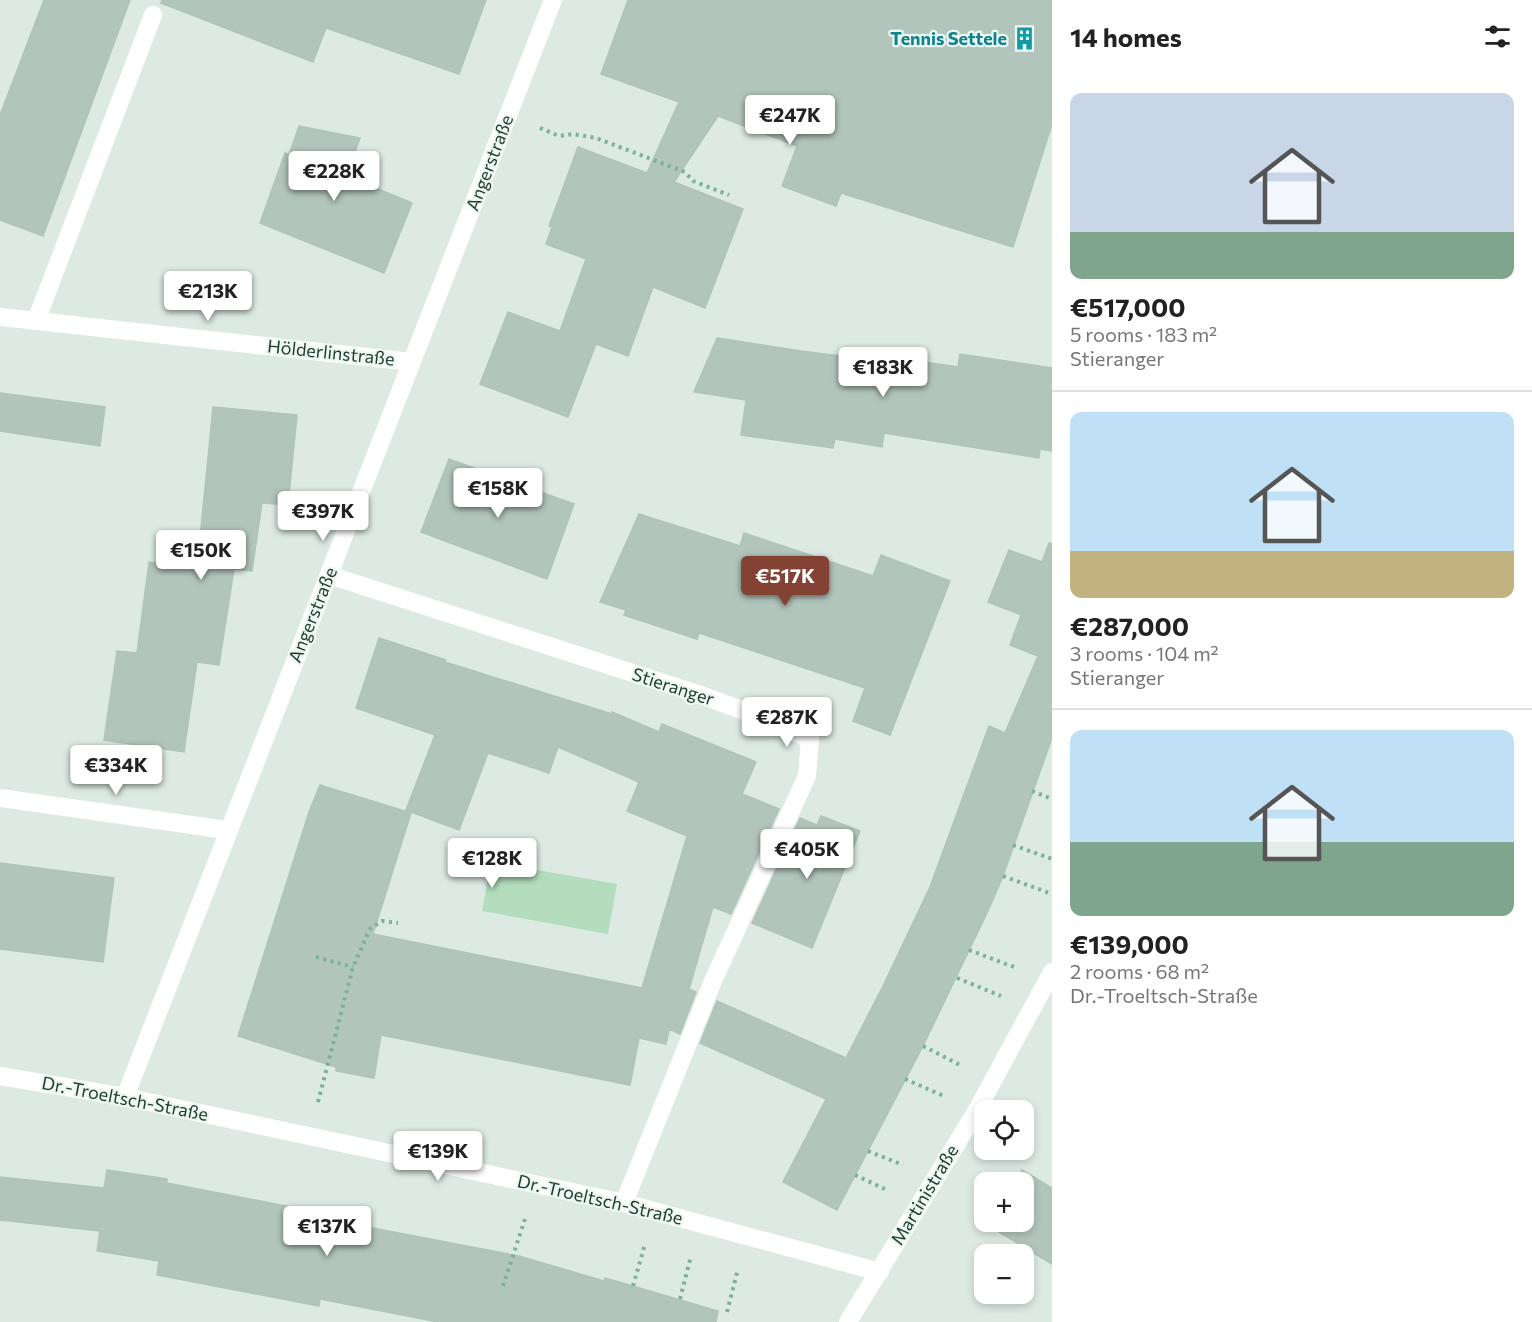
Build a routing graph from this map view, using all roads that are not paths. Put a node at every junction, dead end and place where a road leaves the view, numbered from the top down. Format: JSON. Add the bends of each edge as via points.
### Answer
{"nodes":[{"id":1,"x":553,"y":0,"type":"edge"},
{"id":2,"x":153,"y":15,"type":"dead end"},
{"id":3,"x":0,"y":317,"type":"edge"},
{"id":4,"x":36,"y":321,"type":"junction"},
{"id":5,"x":412,"y":362,"type":"junction"},
{"id":6,"x":329,"y":575,"type":"junction"},
{"id":7,"x":0,"y":798,"type":"edge"},
{"id":8,"x":227,"y":830,"type":"junction"},
{"id":9,"x":1050,"y":976,"type":"edge"},
{"id":10,"x":0,"y":1076,"type":"edge"},
{"id":11,"x":125,"y":1096,"type":"junction"},
{"id":12,"x":624,"y":1203,"type":"junction"},
{"id":13,"x":879,"y":1272,"type":"junction"},
{"id":14,"x":848,"y":1322,"type":"edge"}],
"edges":[{"from":1,"to":5,"type":"street","name":"Angerstraße"},
{"from":2,"to":4,"type":"street"},
{"from":3,"to":4,"type":"street","name":"Hölderlinstraße"},
{"from":4,"to":5,"type":"street","name":"Hölderlinstraße"},
{"from":5,"to":6,"type":"street","name":"Angerstraße"},
{"from":6,"to":8,"type":"street","name":"Angerstraße"},
{"from":6,"to":12,"type":"street","name":"Stieranger","via":[[698,694],[810,739],[807,776],[713,981]]},
{"from":7,"to":8,"type":"street"},
{"from":8,"to":11,"type":"street","name":"Angerstraße"},
{"from":9,"to":13,"type":"street","name":"Martinistraße","via":[[977,1110]]},
{"from":10,"to":11,"type":"street","name":"Dr.-Troeltsch-Straße"},
{"from":11,"to":12,"type":"street","name":"Dr.-Troeltsch-Straße"},
{"from":12,"to":13,"type":"street","name":"Dr.-Troeltsch-Straße"},
{"from":13,"to":14,"type":"street","name":"Martinistraße"}]}
